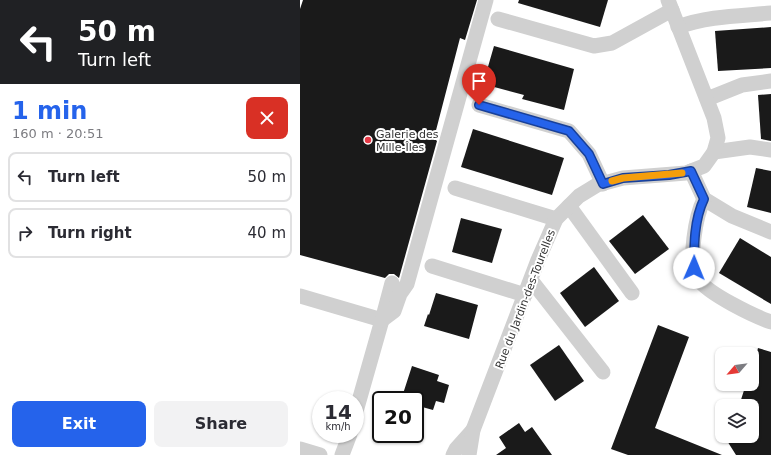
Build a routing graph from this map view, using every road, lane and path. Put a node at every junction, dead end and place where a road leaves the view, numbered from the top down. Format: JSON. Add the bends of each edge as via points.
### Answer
{"nodes":[{"id":1,"x":486,"y":0,"type":"edge"},
{"id":2,"x":670,"y":5,"type":"edge"},
{"id":3,"x":771,"y":13,"type":"edge"},
{"id":4,"x":498,"y":19,"type":"dead end"},
{"id":5,"x":678,"y":27,"type":"junction"},
{"id":6,"x":771,"y":81,"type":"edge"},
{"id":7,"x":707,"y":99,"type":"junction"},
{"id":8,"x":479,"y":105,"type":"dead end"},
{"id":9,"x":771,"y":150,"type":"edge"},
{"id":10,"x":714,"y":152,"type":"junction"},
{"id":11,"x":691,"y":171,"type":"junction"},
{"id":12,"x":603,"y":184,"type":"junction"},
{"id":13,"x":455,"y":188,"type":"dead end"},
{"id":14,"x":704,"y":199,"type":"junction"},
{"id":15,"x":569,"y":206,"type":"junction"},
{"id":16,"x":556,"y":218,"type":"junction"},
{"id":17,"x":771,"y":232,"type":"edge"},
{"id":18,"x":432,"y":266,"type":"dead end"},
{"id":19,"x":531,"y":280,"type":"junction"},
{"id":20,"x":392,"y":283,"type":"dead end"},
{"id":21,"x":632,"y":294,"type":"dead end"},
{"id":22,"x":525,"y":295,"type":"junction"},
{"id":23,"x":300,"y":296,"type":"edge"},
{"id":24,"x":382,"y":320,"type":"junction"},
{"id":25,"x":771,"y":322,"type":"edge"},
{"id":26,"x":603,"y":372,"type":"dead end"},
{"id":27,"x":362,"y":391,"type":"edge"},
{"id":28,"x":473,"y":430,"type":"junction"},
{"id":29,"x":347,"y":443,"type":"edge"},
{"id":30,"x":300,"y":449,"type":"edge"},
{"id":31,"x":320,"y":455,"type":"edge"},
{"id":32,"x":342,"y":455,"type":"edge"},
{"id":33,"x":453,"y":455,"type":"edge"},
{"id":34,"x":469,"y":455,"type":"edge"}],
"edges":[{"from":1,"to":24,"type":"street","via":[[407,284],[394,311]]},
{"from":2,"to":4,"type":"street","via":[[612,43],[594,46]]},
{"from":2,"to":5,"type":"street"},
{"from":3,"to":5,"type":"street","via":[[717,17]]},
{"from":5,"to":7,"type":"street"},
{"from":6,"to":7,"type":"street","via":[[742,85]]},
{"from":7,"to":10,"type":"street","via":[[718,138]]},
{"from":8,"to":12,"type":"street","via":[[569,131],[589,154]]},
{"from":9,"to":10,"type":"street","via":[[750,147]]},
{"from":10,"to":11,"type":"street","name":"Rue du Jardin-des-Tourelles","via":[[704,166]]},
{"from":11,"to":12,"type":"street","name":"Rue du Jardin-des-Tourelles","via":[[623,178]]},
{"from":11,"to":14,"type":"street"},
{"from":12,"to":15,"type":"street","name":"Rue du Jardin-des-Tourelles","via":[[579,196]]},
{"from":13,"to":16,"type":"street"},
{"from":14,"to":17,"type":"street","via":[[732,216]]},
{"from":14,"to":25,"type":"street","via":[[699,209],[694,243],[694,268],[698,280],[751,315]]},
{"from":15,"to":16,"type":"street","name":"Rue du Jardin-des-Tourelles"},
{"from":15,"to":21,"type":"street"},
{"from":16,"to":19,"type":"street","name":"Rue du Jardin-des-Tourelles"},
{"from":18,"to":22,"type":"street"},
{"from":19,"to":22,"type":"street","name":"Rue du Jardin-des-Tourelles"},
{"from":19,"to":26,"type":"street"},
{"from":20,"to":24,"type":"street"},
{"from":22,"to":28,"type":"street","name":"Rue du Jardin-des-Tourelles"},
{"from":23,"to":24,"type":"street"},
{"from":24,"to":27,"type":"street"},
{"from":28,"to":33,"type":"street","name":"Rue du Jardin-des-Tourelles","via":[[456,448]]},
{"from":28,"to":34,"type":"street","name":"Rue du Jardin-des-Tourelles"},
{"from":29,"to":32,"type":"street"},
{"from":30,"to":31,"type":"street"}]}
